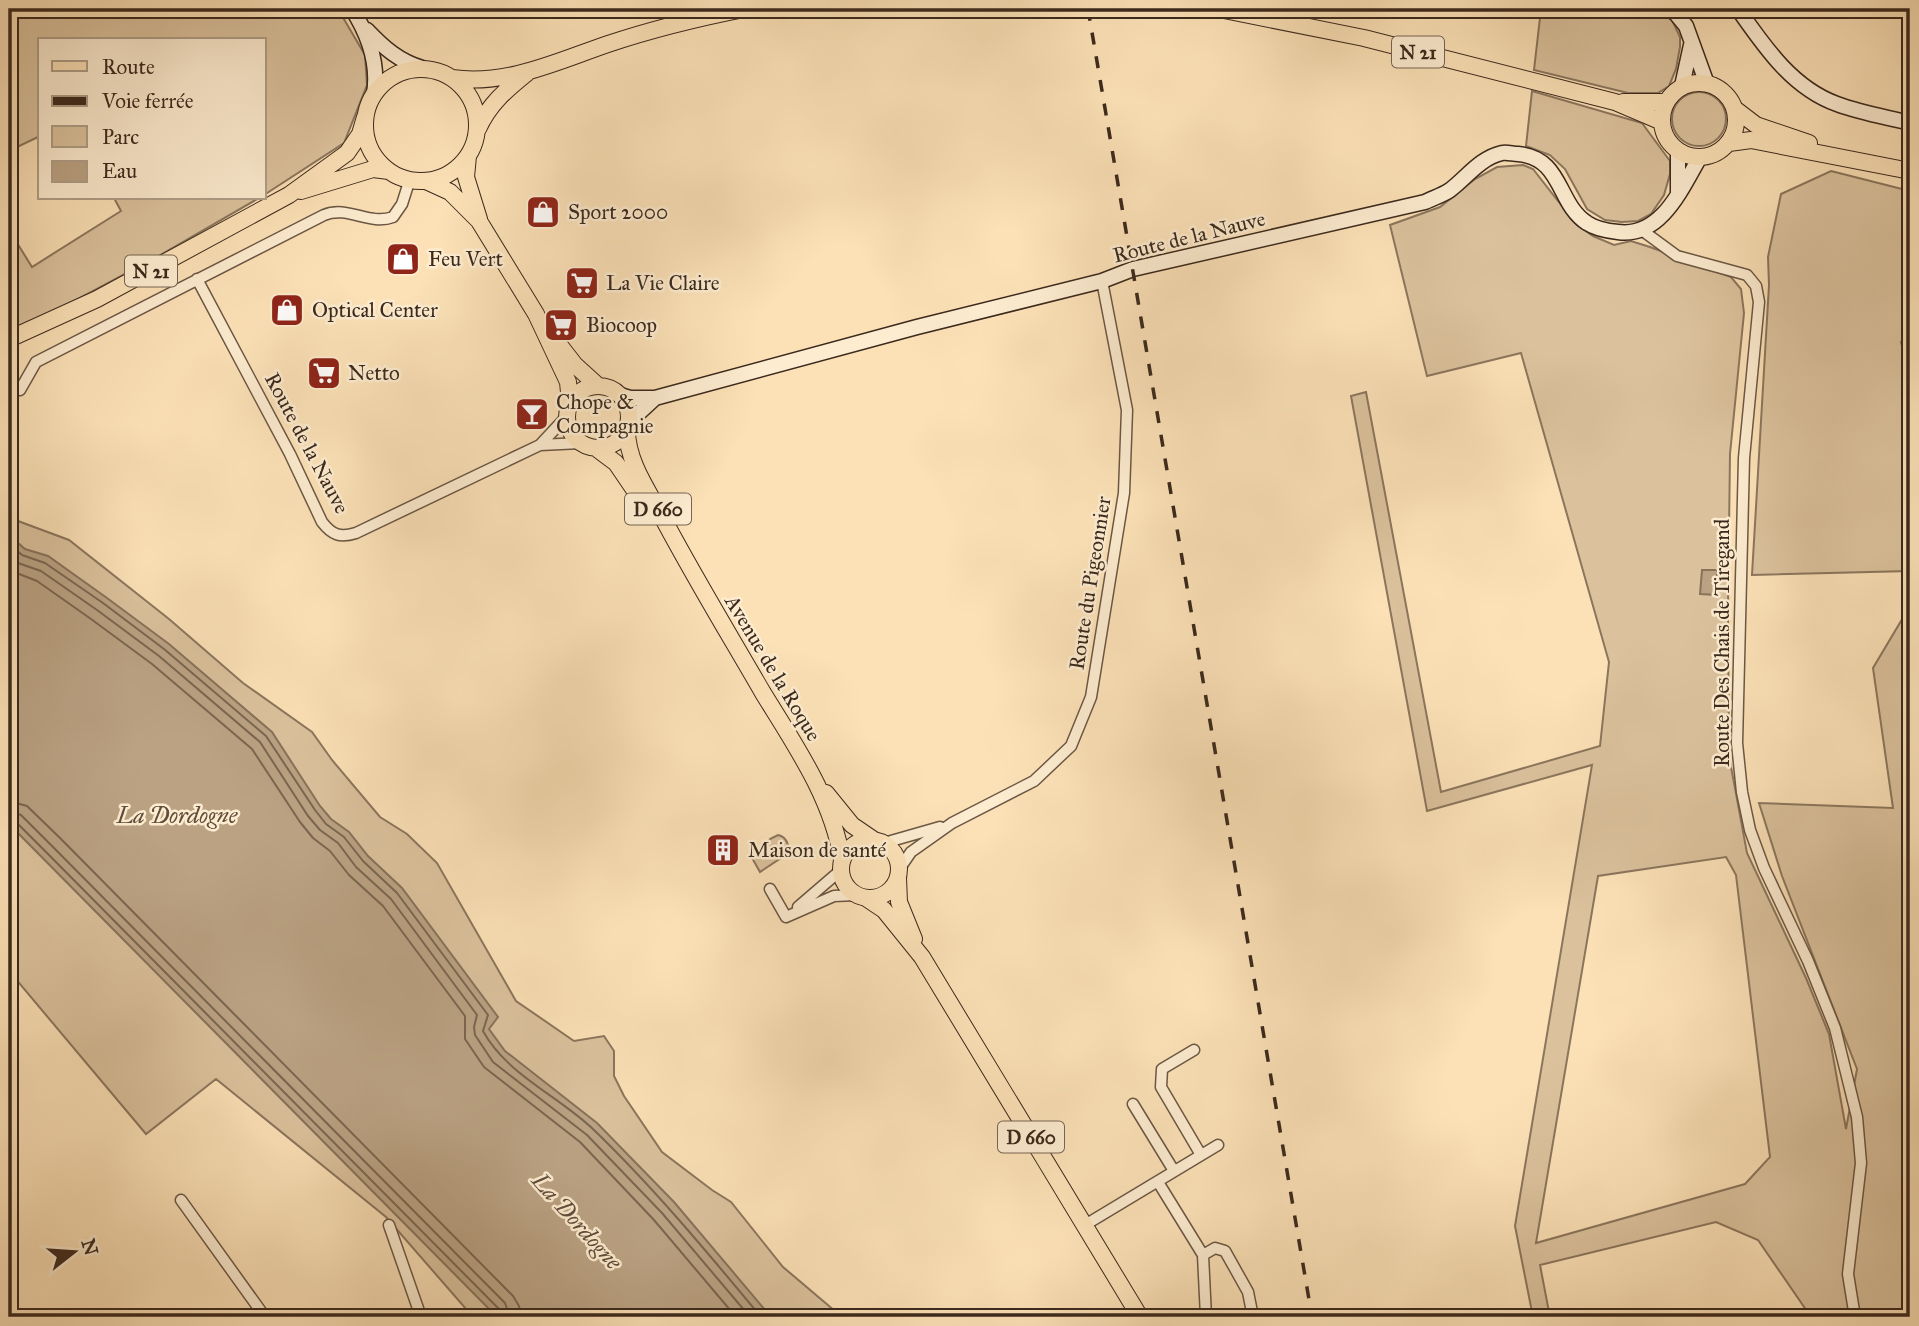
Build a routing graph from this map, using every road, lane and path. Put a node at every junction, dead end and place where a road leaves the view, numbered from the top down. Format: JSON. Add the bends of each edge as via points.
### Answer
{"nodes":[{"id":1,"x":352,"y":9,"type":"edge"},
{"id":2,"x":744,"y":9,"type":"edge"},
{"id":3,"x":1219,"y":9,"type":"edge"},
{"id":4,"x":1672,"y":9,"type":"edge"},
{"id":5,"x":1738,"y":9,"type":"edge"},
{"id":6,"x":362,"y":25,"type":"junction"},
{"id":7,"x":1691,"y":43,"type":"junction"},
{"id":8,"x":422,"y":68,"type":"junction"},
{"id":9,"x":529,"y":72,"type":"junction"},
{"id":10,"x":452,"y":78,"type":"junction"},
{"id":11,"x":1707,"y":83,"type":"junction"},
{"id":12,"x":1682,"y":86,"type":"junction"},
{"id":13,"x":374,"y":94,"type":"junction"},
{"id":14,"x":1615,"y":102,"type":"junction"},
{"id":15,"x":1666,"y":102,"type":"junction"},
{"id":16,"x":1735,"y":109,"type":"junction"},
{"id":17,"x":365,"y":117,"type":"junction"},
{"id":18,"x":1662,"y":122,"type":"junction"},
{"id":19,"x":1910,"y":123,"type":"edge"},
{"id":20,"x":477,"y":131,"type":"junction"},
{"id":21,"x":1729,"y":143,"type":"junction"},
{"id":22,"x":1678,"y":151,"type":"junction"},
{"id":23,"x":468,"y":156,"type":"junction"},
{"id":24,"x":1700,"y":158,"type":"junction"},
{"id":25,"x":1861,"y":160,"type":"junction"},
{"id":26,"x":389,"y":171,"type":"junction"},
{"id":27,"x":1910,"y":171,"type":"edge"},
{"id":28,"x":418,"y":180,"type":"junction"},
{"id":29,"x":289,"y":195,"type":"junction"},
{"id":30,"x":1678,"y":195,"type":"junction"},
{"id":31,"x":480,"y":221,"type":"junction"},
{"id":32,"x":1643,"y":231,"type":"junction"},
{"id":33,"x":197,"y":279,"type":"junction"},
{"id":34,"x":1102,"y":281,"type":"junction"},
{"id":35,"x":536,"y":314,"type":"junction"},
{"id":36,"x":9,"y":339,"type":"edge"},
{"id":37,"x":597,"y":386,"type":"junction"},
{"id":38,"x":20,"y":390,"type":"dead end"},
{"id":39,"x":620,"y":395,"type":"junction"},
{"id":40,"x":655,"y":398,"type":"junction"},
{"id":41,"x":568,"y":410,"type":"junction"},
{"id":42,"x":628,"y":426,"type":"junction"},
{"id":43,"x":540,"y":445,"type":"junction"},
{"id":44,"x":588,"y":446,"type":"junction"},
{"id":45,"x":699,"y":584,"type":"junction"},
{"id":46,"x":812,"y":774,"type":"junction"},
{"id":47,"x":952,"y":823,"type":"junction"},
{"id":48,"x":879,"y":841,"type":"junction"},
{"id":49,"x":841,"y":865,"type":"junction"},
{"id":50,"x":899,"y":873,"type":"junction"},
{"id":51,"x":770,"y":889,"type":"dead end"},
{"id":52,"x":861,"y":897,"type":"junction"},
{"id":53,"x":786,"y":917,"type":"junction"},
{"id":54,"x":922,"y":957,"type":"junction"},
{"id":55,"x":1195,"y":1050,"type":"dead end"},
{"id":56,"x":1133,"y":1104,"type":"dead end"},
{"id":57,"x":1218,"y":1144,"type":"dead end"},
{"id":58,"x":1201,"y":1155,"type":"junction"},
{"id":59,"x":1174,"y":1171,"type":"junction"},
{"id":60,"x":1158,"y":1182,"type":"junction"},
{"id":61,"x":181,"y":1200,"type":"dead end"},
{"id":62,"x":389,"y":1225,"type":"dead end"},
{"id":63,"x":1085,"y":1225,"type":"junction"},
{"id":64,"x":1203,"y":1255,"type":"junction"},
{"id":65,"x":265,"y":1317,"type":"edge"},
{"id":66,"x":421,"y":1317,"type":"edge"},
{"id":67,"x":1140,"y":1317,"type":"edge"},
{"id":68,"x":1207,"y":1317,"type":"edge"},
{"id":69,"x":1253,"y":1317,"type":"edge"},
{"id":70,"x":1857,"y":1317,"type":"edge"}],
"edges":[{"from":1,"to":6,"type":"street"},
{"from":2,"to":9,"type":"main road","via":[[609,43]]},
{"from":3,"to":14,"type":"main road","number":"N 21","via":[[1364,38]]},
{"from":4,"to":7,"type":"street","via":[[1686,26]]},
{"from":5,"to":19,"type":"street","via":[[1767,50],[1813,93],[1836,104]]},
{"from":6,"to":8,"type":"street","via":[[385,50]]},
{"from":6,"to":13,"type":"street","via":[[373,55]]},
{"from":7,"to":11,"type":"street"},
{"from":7,"to":12,"type":"street"},
{"from":8,"to":10,"type":"main road"},
{"from":8,"to":13,"type":"main road","via":[[387,80]]},
{"from":9,"to":10,"type":"main road"},
{"from":9,"to":20,"type":"main road","via":[[495,100]]},
{"from":10,"to":20,"type":"main road","via":[[472,101]]},
{"from":11,"to":12,"type":"main road"},
{"from":11,"to":16,"type":"main road","via":[[1725,93]]},
{"from":12,"to":15,"type":"main road"},
{"from":13,"to":17,"type":"main road"},
{"from":14,"to":15,"type":"main road","number":"N 21"},
{"from":14,"to":18,"type":"main road","number":"N 21"},
{"from":15,"to":18,"type":"main road"},
{"from":16,"to":21,"type":"main road"},
{"from":16,"to":25,"type":"main road","via":[[1756,125]]},
{"from":17,"to":26,"type":"main road","via":[[370,147]]},
{"from":17,"to":29,"type":"main road","number":"N 21","via":[[347,153]]},
{"from":18,"to":22,"type":"main road","via":[[1664,134]]},
{"from":20,"to":23,"type":"main road"},
{"from":21,"to":24,"type":"main road"},
{"from":21,"to":25,"type":"main road","via":[[1751,140]]},
{"from":22,"to":24,"type":"main road"},
{"from":22,"to":30,"type":"street"},
{"from":23,"to":28,"type":"main road","via":[[450,172]]},
{"from":23,"to":31,"type":"main road","via":[[466,177]]},
{"from":24,"to":30,"type":"street"},
{"from":25,"to":27,"type":"main road"},
{"from":26,"to":28,"type":"main road"},
{"from":26,"to":29,"type":"main road","number":"N 21","via":[[351,174]]},
{"from":28,"to":31,"type":"main road","via":[[450,192]]},
{"from":28,"to":33,"type":"street","via":[[393,217],[374,220],[333,211]]},
{"from":29,"to":36,"type":"main road","number":"N 21","via":[[97,299]]},
{"from":30,"to":32,"type":"street"},
{"from":31,"to":35,"type":"main road"},
{"from":32,"to":34,"type":"street","name":"Route de la Nauve","via":[[1607,231],[1587,223],[1549,167],[1530,155],[1503,153],[1479,163],[1448,191],[1426,202],[1133,269]]},
{"from":32,"to":70,"type":"street","name":"Route Des Chais de Tiregand","via":[[1677,256],[1747,275],[1756,286],[1759,302],[1743,471],[1737,743],[1750,830],[1835,1028],[1857,1117],[1861,1163],[1849,1274]]},
{"from":33,"to":38,"type":"street","via":[[36,362]]},
{"from":33,"to":43,"type":"street","name":"Route de la Nauve","via":[[322,522],[338,536],[356,533]]},
{"from":34,"to":40,"type":"street","name":"Route de la Nauve"},
{"from":34,"to":47,"type":"street","name":"Route du Pigeonnier","via":[[1127,410],[1124,493],[1091,697],[1071,746],[1034,781]]},
{"from":35,"to":37,"type":"main road"},
{"from":35,"to":41,"type":"main road","via":[[568,382]]},
{"from":37,"to":39,"type":"main road"},
{"from":37,"to":41,"type":"main road","via":[[581,391]]},
{"from":39,"to":40,"type":"street","name":"Route de la Nauve"},
{"from":39,"to":42,"type":"main road","via":[[629,412]]},
{"from":40,"to":42,"type":"street","name":"Route de la Nauve"},
{"from":41,"to":43,"type":"street"},
{"from":41,"to":44,"type":"main road","via":[[573,436]]},
{"from":42,"to":44,"type":"main road","via":[[614,444]]},
{"from":42,"to":45,"type":"main road","number":"D 660","via":[[629,453]]},
{"from":43,"to":44,"type":"street"},
{"from":44,"to":45,"type":"main road","number":"D 660","via":[[616,463]]},
{"from":45,"to":46,"type":"main road","name":"Avenue de la Roque","number":"D 660"},
{"from":46,"to":48,"type":"main road","name":"Avenue de la Roque","number":"D 660","via":[[852,825]]},
{"from":46,"to":49,"type":"main road","name":"Avenue de la Roque","number":"D 660","via":[[838,833]]},
{"from":47,"to":48,"type":"street","via":[[903,839]]},
{"from":47,"to":50,"type":"street","via":[[911,852]]},
{"from":48,"to":49,"type":"main road","via":[[855,844]]},
{"from":48,"to":50,"type":"main road","via":[[897,858]]},
{"from":49,"to":52,"type":"main road","via":[[848,888]]},
{"from":49,"to":53,"type":"street","via":[[827,884]]},
{"from":50,"to":52,"type":"main road","via":[[886,894]]},
{"from":50,"to":54,"type":"main road","number":"D 660","via":[[899,902]]},
{"from":51,"to":53,"type":"street"},
{"from":52,"to":53,"type":"street","via":[[834,896]]},
{"from":52,"to":54,"type":"main road","number":"D 660","via":[[884,910]]},
{"from":54,"to":63,"type":"main road","number":"D 660"},
{"from":55,"to":58,"type":"street","via":[[1162,1069],[1161,1087]]},
{"from":56,"to":59,"type":"street"},
{"from":57,"to":58,"type":"street"},
{"from":58,"to":59,"type":"street"},
{"from":59,"to":60,"type":"street"},
{"from":60,"to":63,"type":"street"},
{"from":60,"to":64,"type":"street"},
{"from":61,"to":65,"type":"street"},
{"from":62,"to":66,"type":"street"},
{"from":63,"to":67,"type":"main road","number":"D 660"},
{"from":64,"to":68,"type":"street"},
{"from":64,"to":69,"type":"street","via":[[1215,1248],[1225,1251],[1248,1292]]}]}
